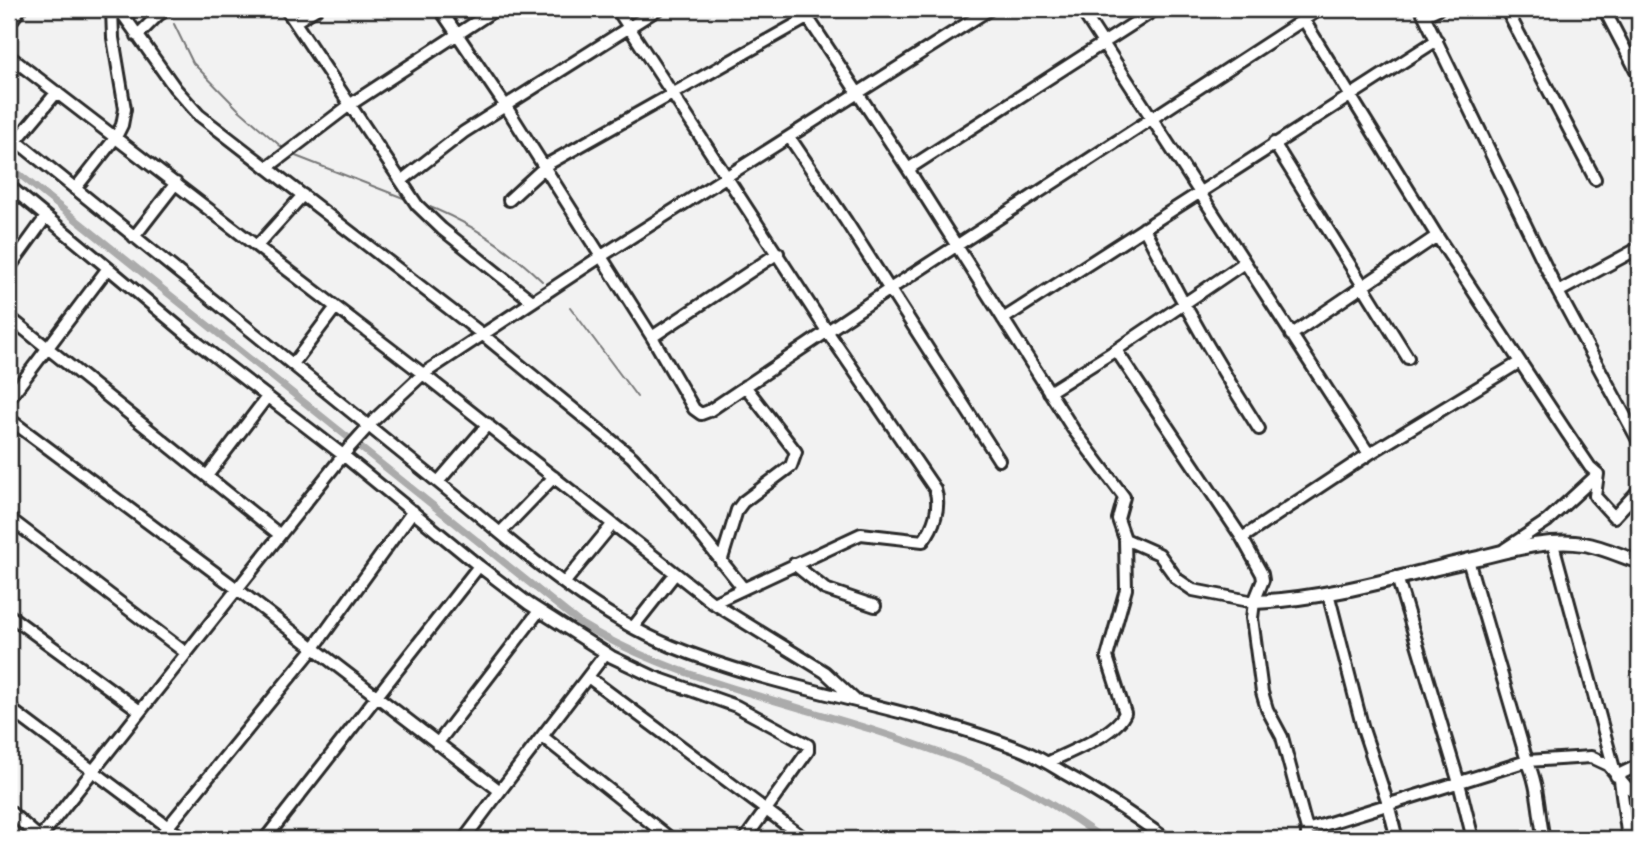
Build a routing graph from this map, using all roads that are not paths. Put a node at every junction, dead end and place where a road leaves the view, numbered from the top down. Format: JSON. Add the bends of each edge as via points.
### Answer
{"nodes":[{"id":1,"x":20,"y":9,"type":"edge"},
{"id":2,"x":112,"y":9,"type":"edge"},
{"id":3,"x":119,"y":9,"type":"edge"},
{"id":4,"x":168,"y":9,"type":"edge"},
{"id":5,"x":286,"y":9,"type":"edge"},
{"id":6,"x":316,"y":9,"type":"edge"},
{"id":7,"x":440,"y":9,"type":"edge"},
{"id":8,"x":496,"y":9,"type":"edge"},
{"id":9,"x":617,"y":9,"type":"edge"},
{"id":10,"x":658,"y":9,"type":"edge"},
{"id":11,"x":823,"y":9,"type":"edge"},
{"id":12,"x":990,"y":9,"type":"edge"},
{"id":13,"x":1081,"y":9,"type":"edge"},
{"id":14,"x":1156,"y":9,"type":"edge"},
{"id":15,"x":1297,"y":9,"type":"edge"},
{"id":16,"x":1320,"y":9,"type":"edge"},
{"id":17,"x":1438,"y":9,"type":"edge"},
{"id":18,"x":1506,"y":9,"type":"edge"},
{"id":19,"x":1604,"y":9,"type":"edge"},
{"id":20,"x":1423,"y":12,"type":"edge"},
{"id":21,"x":805,"y":14,"type":"edge"},
{"id":22,"x":1304,"y":19,"type":"junction"},
{"id":23,"x":295,"y":22,"type":"junction"},
{"id":24,"x":9,"y":24,"type":"edge"},
{"id":25,"x":629,"y":27,"type":"junction"},
{"id":26,"x":457,"y":34,"type":"junction"},
{"id":27,"x":138,"y":36,"type":"junction"},
{"id":28,"x":1437,"y":40,"type":"junction"},
{"id":29,"x":1102,"y":43,"type":"junction"},
{"id":30,"x":9,"y":56,"type":"edge"},
{"id":31,"x":1639,"y":76,"type":"edge"},
{"id":32,"x":57,"y":92,"type":"junction"},
{"id":33,"x":672,"y":93,"type":"junction"},
{"id":34,"x":859,"y":94,"type":"junction"},
{"id":35,"x":1349,"y":96,"type":"junction"},
{"id":36,"x":351,"y":104,"type":"junction"},
{"id":37,"x":505,"y":105,"type":"junction"},
{"id":38,"x":1151,"y":119,"type":"junction"},
{"id":39,"x":116,"y":137,"type":"junction"},
{"id":40,"x":12,"y":138,"type":"edge"},
{"id":41,"x":790,"y":138,"type":"junction"},
{"id":42,"x":1274,"y":143,"type":"junction"},
{"id":43,"x":543,"y":167,"type":"junction"},
{"id":44,"x":267,"y":168,"type":"junction"},
{"id":45,"x":908,"y":169,"type":"junction"},
{"id":46,"x":727,"y":178,"type":"junction"},
{"id":47,"x":1595,"y":179,"type":"dead end"},
{"id":48,"x":401,"y":181,"type":"junction"},
{"id":49,"x":176,"y":183,"type":"junction"},
{"id":50,"x":9,"y":187,"type":"edge"},
{"id":51,"x":75,"y":189,"type":"junction"},
{"id":52,"x":1198,"y":192,"type":"junction"},
{"id":53,"x":303,"y":195,"type":"junction"},
{"id":54,"x":509,"y":200,"type":"dead end"},
{"id":55,"x":46,"y":217,"type":"junction"},
{"id":56,"x":1144,"y":228,"type":"junction"},
{"id":57,"x":1437,"y":236,"type":"junction"},
{"id":58,"x":134,"y":237,"type":"junction"},
{"id":59,"x":257,"y":246,"type":"junction"},
{"id":60,"x":956,"y":247,"type":"junction"},
{"id":61,"x":1639,"y":248,"type":"edge"},
{"id":62,"x":778,"y":253,"type":"junction"},
{"id":63,"x":600,"y":257,"type":"junction"},
{"id":64,"x":1244,"y":263,"type":"junction"},
{"id":65,"x":9,"y":268,"type":"edge"},
{"id":66,"x":108,"y":268,"type":"junction"},
{"id":67,"x":1362,"y":286,"type":"junction"},
{"id":68,"x":890,"y":289,"type":"junction"},
{"id":69,"x":1558,"y":292,"type":"junction"},
{"id":70,"x":532,"y":301,"type":"junction"},
{"id":71,"x":1183,"y":305,"type":"junction"},
{"id":72,"x":336,"y":307,"type":"junction"},
{"id":73,"x":9,"y":317,"type":"edge"},
{"id":74,"x":1003,"y":319,"type":"junction"},
{"id":75,"x":827,"y":331,"type":"junction"},
{"id":76,"x":482,"y":334,"type":"junction"},
{"id":77,"x":1291,"y":335,"type":"junction"},
{"id":78,"x":652,"y":337,"type":"junction"},
{"id":79,"x":48,"y":348,"type":"junction"},
{"id":80,"x":1116,"y":350,"type":"junction"},
{"id":81,"x":1408,"y":358,"type":"dead end"},
{"id":82,"x":1520,"y":362,"type":"junction"},
{"id":83,"x":293,"y":364,"type":"junction"},
{"id":84,"x":424,"y":374,"type":"junction"},
{"id":85,"x":745,"y":386,"type":"junction"},
{"id":86,"x":1049,"y":392,"type":"junction"},
{"id":87,"x":267,"y":397,"type":"junction"},
{"id":88,"x":9,"y":399,"type":"edge"},
{"id":89,"x":9,"y":419,"type":"edge"},
{"id":90,"x":488,"y":424,"type":"junction"},
{"id":91,"x":1635,"y":425,"type":"edge"},
{"id":92,"x":1259,"y":429,"type":"dead end"},
{"id":93,"x":365,"y":430,"type":"junction"},
{"id":94,"x":1639,"y":442,"type":"edge"},
{"id":95,"x":346,"y":451,"type":"junction"},
{"id":96,"x":1369,"y":454,"type":"junction"},
{"id":97,"x":999,"y":460,"type":"dead end"},
{"id":98,"x":1598,"y":474,"type":"junction"},
{"id":99,"x":206,"y":476,"type":"junction"},
{"id":100,"x":554,"y":477,"type":"junction"},
{"id":101,"x":438,"y":482,"type":"junction"},
{"id":102,"x":1639,"y":490,"type":"edge"},
{"id":103,"x":413,"y":511,"type":"junction"},
{"id":104,"x":9,"y":518,"type":"edge"},
{"id":105,"x":612,"y":525,"type":"junction"},
{"id":106,"x":500,"y":533,"type":"junction"},
{"id":107,"x":279,"y":535,"type":"junction"},
{"id":108,"x":1242,"y":538,"type":"junction"},
{"id":109,"x":1125,"y":539,"type":"junction"},
{"id":110,"x":1553,"y":544,"type":"junction"},
{"id":111,"x":1501,"y":552,"type":"junction"},
{"id":112,"x":1468,"y":560,"type":"junction"},
{"id":113,"x":721,"y":562,"type":"junction"},
{"id":114,"x":1639,"y":562,"type":"edge"},
{"id":115,"x":794,"y":564,"type":"junction"},
{"id":116,"x":479,"y":566,"type":"junction"},
{"id":117,"x":676,"y":574,"type":"junction"},
{"id":118,"x":1397,"y":577,"type":"junction"},
{"id":119,"x":565,"y":582,"type":"junction"},
{"id":120,"x":743,"y":588,"type":"junction"},
{"id":121,"x":237,"y":589,"type":"junction"},
{"id":122,"x":1328,"y":593,"type":"junction"},
{"id":123,"x":1254,"y":602,"type":"junction"},
{"id":124,"x":713,"y":603,"type":"junction"},
{"id":125,"x":875,"y":606,"type":"dead end"},
{"id":126,"x":539,"y":611,"type":"junction"},
{"id":127,"x":9,"y":615,"type":"edge"},
{"id":128,"x":634,"y":626,"type":"junction"},
{"id":129,"x":313,"y":649,"type":"junction"},
{"id":130,"x":186,"y":653,"type":"junction"},
{"id":131,"x":606,"y":653,"type":"junction"},
{"id":132,"x":588,"y":677,"type":"junction"},
{"id":133,"x":375,"y":697,"type":"junction"},
{"id":134,"x":857,"y":702,"type":"junction"},
{"id":135,"x":9,"y":708,"type":"edge"},
{"id":136,"x":140,"y":711,"type":"junction"},
{"id":137,"x":543,"y":737,"type":"junction"},
{"id":138,"x":437,"y":744,"type":"junction"},
{"id":139,"x":1527,"y":761,"type":"junction"},
{"id":140,"x":1047,"y":763,"type":"junction"},
{"id":141,"x":1639,"y":765,"type":"edge"},
{"id":142,"x":92,"y":772,"type":"junction"},
{"id":143,"x":1618,"y":777,"type":"junction"},
{"id":144,"x":1459,"y":783,"type":"junction"},
{"id":145,"x":500,"y":791,"type":"junction"},
{"id":146,"x":1639,"y":793,"type":"edge"},
{"id":147,"x":1388,"y":804,"type":"junction"},
{"id":148,"x":9,"y":811,"type":"edge"},
{"id":149,"x":767,"y":811,"type":"junction"},
{"id":150,"x":168,"y":826,"type":"junction"},
{"id":151,"x":1307,"y":835,"type":"edge"},
{"id":152,"x":40,"y":839,"type":"edge"},
{"id":153,"x":158,"y":839,"type":"edge"},
{"id":154,"x":184,"y":839,"type":"edge"},
{"id":155,"x":265,"y":839,"type":"edge"},
{"id":156,"x":464,"y":839,"type":"edge"},
{"id":157,"x":671,"y":839,"type":"edge"},
{"id":158,"x":745,"y":839,"type":"edge"},
{"id":159,"x":805,"y":839,"type":"edge"},
{"id":160,"x":1166,"y":839,"type":"edge"},
{"id":161,"x":1397,"y":839,"type":"edge"},
{"id":162,"x":1473,"y":839,"type":"edge"},
{"id":163,"x":1544,"y":839,"type":"edge"},
{"id":164,"x":1628,"y":839,"type":"edge"}],
"edges":[{"from":1,"to":24,"type":"street"},
{"from":2,"to":39,"type":"street","via":[[125,109]]},
{"from":3,"to":27,"type":"street"},
{"from":4,"to":27,"type":"street"},
{"from":5,"to":23,"type":"street"},
{"from":6,"to":23,"type":"street"},
{"from":7,"to":26,"type":"street"},
{"from":8,"to":26,"type":"street"},
{"from":9,"to":25,"type":"street"},
{"from":10,"to":25,"type":"street"},
{"from":11,"to":21,"type":"street"},
{"from":12,"to":34,"type":"street"},
{"from":13,"to":29,"type":"street"},
{"from":14,"to":29,"type":"street"},
{"from":15,"to":22,"type":"street"},
{"from":16,"to":22,"type":"street"},
{"from":17,"to":20,"type":"street"},
{"from":18,"to":47,"type":"street"},
{"from":19,"to":31,"type":"street"},
{"from":20,"to":28,"type":"street"},
{"from":21,"to":33,"type":"street"},
{"from":21,"to":34,"type":"street"},
{"from":22,"to":35,"type":"street"},
{"from":22,"to":38,"type":"street"},
{"from":23,"to":36,"type":"street"},
{"from":25,"to":33,"type":"street"},
{"from":25,"to":37,"type":"street"},
{"from":26,"to":36,"type":"street"},
{"from":26,"to":37,"type":"street"},
{"from":27,"to":44,"type":"street","via":[[199,115]]},
{"from":28,"to":35,"type":"street"},
{"from":28,"to":69,"type":"street"},
{"from":29,"to":38,"type":"street"},
{"from":29,"to":45,"type":"street"},
{"from":30,"to":32,"type":"street"},
{"from":32,"to":39,"type":"street"},
{"from":32,"to":40,"type":"street"},
{"from":33,"to":43,"type":"street"},
{"from":33,"to":46,"type":"street"},
{"from":34,"to":41,"type":"street"},
{"from":34,"to":45,"type":"street"},
{"from":35,"to":42,"type":"street"},
{"from":35,"to":57,"type":"street"},
{"from":36,"to":44,"type":"street"},
{"from":36,"to":48,"type":"street"},
{"from":37,"to":43,"type":"street"},
{"from":37,"to":48,"type":"street"},
{"from":38,"to":52,"type":"street"},
{"from":38,"to":60,"type":"street"},
{"from":39,"to":49,"type":"street"},
{"from":39,"to":51,"type":"street"},
{"from":40,"to":51,"type":"street"},
{"from":41,"to":46,"type":"street"},
{"from":41,"to":68,"type":"street"},
{"from":42,"to":52,"type":"street"},
{"from":42,"to":67,"type":"street"},
{"from":43,"to":54,"type":"street"},
{"from":43,"to":63,"type":"street"},
{"from":44,"to":53,"type":"street"},
{"from":45,"to":60,"type":"street"},
{"from":46,"to":62,"type":"street"},
{"from":46,"to":63,"type":"street"},
{"from":48,"to":70,"type":"street","via":[[442,229]]},
{"from":49,"to":58,"type":"street"},
{"from":49,"to":59,"type":"street"},
{"from":50,"to":55,"type":"street"},
{"from":51,"to":58,"type":"street"},
{"from":52,"to":56,"type":"street"},
{"from":52,"to":64,"type":"street"},
{"from":53,"to":59,"type":"street"},
{"from":53,"to":76,"type":"street"},
{"from":55,"to":65,"type":"street"},
{"from":55,"to":66,"type":"street"},
{"from":56,"to":71,"type":"street"},
{"from":56,"to":74,"type":"street"},
{"from":57,"to":67,"type":"street"},
{"from":57,"to":82,"type":"street"},
{"from":58,"to":83,"type":"street"},
{"from":59,"to":72,"type":"street"},
{"from":60,"to":68,"type":"street"},
{"from":60,"to":74,"type":"street"},
{"from":61,"to":69,"type":"street"},
{"from":62,"to":75,"type":"street"},
{"from":62,"to":78,"type":"street"},
{"from":63,"to":70,"type":"street"},
{"from":63,"to":78,"type":"street"},
{"from":64,"to":71,"type":"street"},
{"from":64,"to":77,"type":"street"},
{"from":66,"to":79,"type":"street"},
{"from":66,"to":87,"type":"street"},
{"from":67,"to":77,"type":"street"},
{"from":67,"to":81,"type":"street"},
{"from":68,"to":75,"type":"street"},
{"from":68,"to":97,"type":"street"},
{"from":69,"to":91,"type":"street"},
{"from":70,"to":76,"type":"street"},
{"from":71,"to":80,"type":"street"},
{"from":71,"to":92,"type":"street"},
{"from":72,"to":83,"type":"street"},
{"from":72,"to":84,"type":"street"},
{"from":73,"to":79,"type":"street"},
{"from":74,"to":86,"type":"street"},
{"from":75,"to":85,"type":"street"},
{"from":75,"to":115,"type":"street","via":[[935,489],[937,508],[923,541],[861,534]]},
{"from":76,"to":84,"type":"street"},
{"from":76,"to":113,"type":"street","via":[[632,457]]},
{"from":77,"to":96,"type":"street"},
{"from":78,"to":85,"type":"street","via":[[701,414]]},
{"from":79,"to":88,"type":"street"},
{"from":79,"to":99,"type":"street"},
{"from":80,"to":86,"type":"street"},
{"from":80,"to":108,"type":"street"},
{"from":82,"to":96,"type":"street"},
{"from":82,"to":98,"type":"street"},
{"from":83,"to":93,"type":"street"},
{"from":84,"to":90,"type":"street"},
{"from":84,"to":93,"type":"street"},
{"from":85,"to":113,"type":"street","via":[[796,452],[795,461],[737,510]]},
{"from":86,"to":109,"type":"street","via":[[1124,497],[1118,519]]},
{"from":87,"to":95,"type":"street"},
{"from":87,"to":99,"type":"street"},
{"from":89,"to":121,"type":"street"},
{"from":90,"to":100,"type":"street"},
{"from":90,"to":101,"type":"street"},
{"from":91,"to":94,"type":"street"},
{"from":93,"to":95,"type":"street"},
{"from":93,"to":101,"type":"street"},
{"from":95,"to":103,"type":"street"},
{"from":95,"to":107,"type":"street"},
{"from":96,"to":108,"type":"street"},
{"from":98,"to":102,"type":"street","via":[[1595,496],[1614,517]]},
{"from":98,"to":111,"type":"street","via":[[1548,521]]},
{"from":99,"to":107,"type":"street"},
{"from":100,"to":105,"type":"street"},
{"from":100,"to":106,"type":"street"},
{"from":101,"to":106,"type":"street"},
{"from":103,"to":116,"type":"street"},
{"from":103,"to":129,"type":"street"},
{"from":104,"to":130,"type":"street"},
{"from":105,"to":117,"type":"street"},
{"from":105,"to":119,"type":"street"},
{"from":106,"to":119,"type":"street"},
{"from":107,"to":121,"type":"street"},
{"from":108,"to":123,"type":"street","via":[[1262,574]]},
{"from":109,"to":123,"type":"street","via":[[1159,554],[1177,579],[1193,590]]},
{"from":109,"to":140,"type":"street","via":[[1126,589],[1107,657],[1125,713],[1102,735]]},
{"from":110,"to":111,"type":"main road"},
{"from":110,"to":114,"type":"main road","via":[[1582,543]]},
{"from":110,"to":143,"type":"street"},
{"from":111,"to":112,"type":"main road"},
{"from":112,"to":118,"type":"main road"},
{"from":112,"to":139,"type":"street"},
{"from":113,"to":120,"type":"street"},
{"from":115,"to":120,"type":"street"},
{"from":115,"to":125,"type":"street","via":[[825,589]]},
{"from":116,"to":126,"type":"street"},
{"from":116,"to":133,"type":"street"},
{"from":117,"to":124,"type":"street"},
{"from":117,"to":128,"type":"street"},
{"from":118,"to":122,"type":"main road"},
{"from":118,"to":144,"type":"street"},
{"from":119,"to":128,"type":"street"},
{"from":120,"to":124,"type":"street"},
{"from":121,"to":129,"type":"street"},
{"from":121,"to":130,"type":"street"},
{"from":122,"to":123,"type":"main road"},
{"from":122,"to":147,"type":"street","via":[[1363,729]]},
{"from":123,"to":151,"type":"street","via":[[1253,627],[1264,701],[1282,737]]},
{"from":124,"to":134,"type":"street","via":[[825,672]]},
{"from":126,"to":131,"type":"street"},
{"from":126,"to":138,"type":"street"},
{"from":127,"to":136,"type":"street"},
{"from":128,"to":134,"type":"street","via":[[728,667]]},
{"from":129,"to":133,"type":"street"},
{"from":129,"to":150,"type":"street"},
{"from":130,"to":136,"type":"street"},
{"from":131,"to":132,"type":"street"},
{"from":131,"to":149,"type":"street","via":[[654,677],[736,706],[808,746]]},
{"from":132,"to":137,"type":"street"},
{"from":132,"to":149,"type":"street"},
{"from":133,"to":138,"type":"street"},
{"from":133,"to":155,"type":"street"},
{"from":134,"to":140,"type":"street","via":[[1020,748]]},
{"from":135,"to":142,"type":"street"},
{"from":136,"to":142,"type":"street"},
{"from":137,"to":145,"type":"street"},
{"from":137,"to":157,"type":"street"},
{"from":138,"to":145,"type":"street"},
{"from":139,"to":143,"type":"street","via":[[1591,757],[1608,765]]},
{"from":139,"to":144,"type":"street"},
{"from":139,"to":163,"type":"street","via":[[1535,778]]},
{"from":140,"to":160,"type":"street","via":[[1112,800]]},
{"from":141,"to":143,"type":"street"},
{"from":142,"to":150,"type":"street"},
{"from":142,"to":152,"type":"street"},
{"from":143,"to":146,"type":"street"},
{"from":143,"to":164,"type":"street"},
{"from":144,"to":147,"type":"street"},
{"from":144,"to":162,"type":"street"},
{"from":145,"to":156,"type":"street"},
{"from":147,"to":151,"type":"street"},
{"from":147,"to":161,"type":"street"},
{"from":148,"to":152,"type":"street"},
{"from":149,"to":158,"type":"street"},
{"from":149,"to":159,"type":"street"},
{"from":150,"to":153,"type":"street"},
{"from":150,"to":154,"type":"street"}]}
